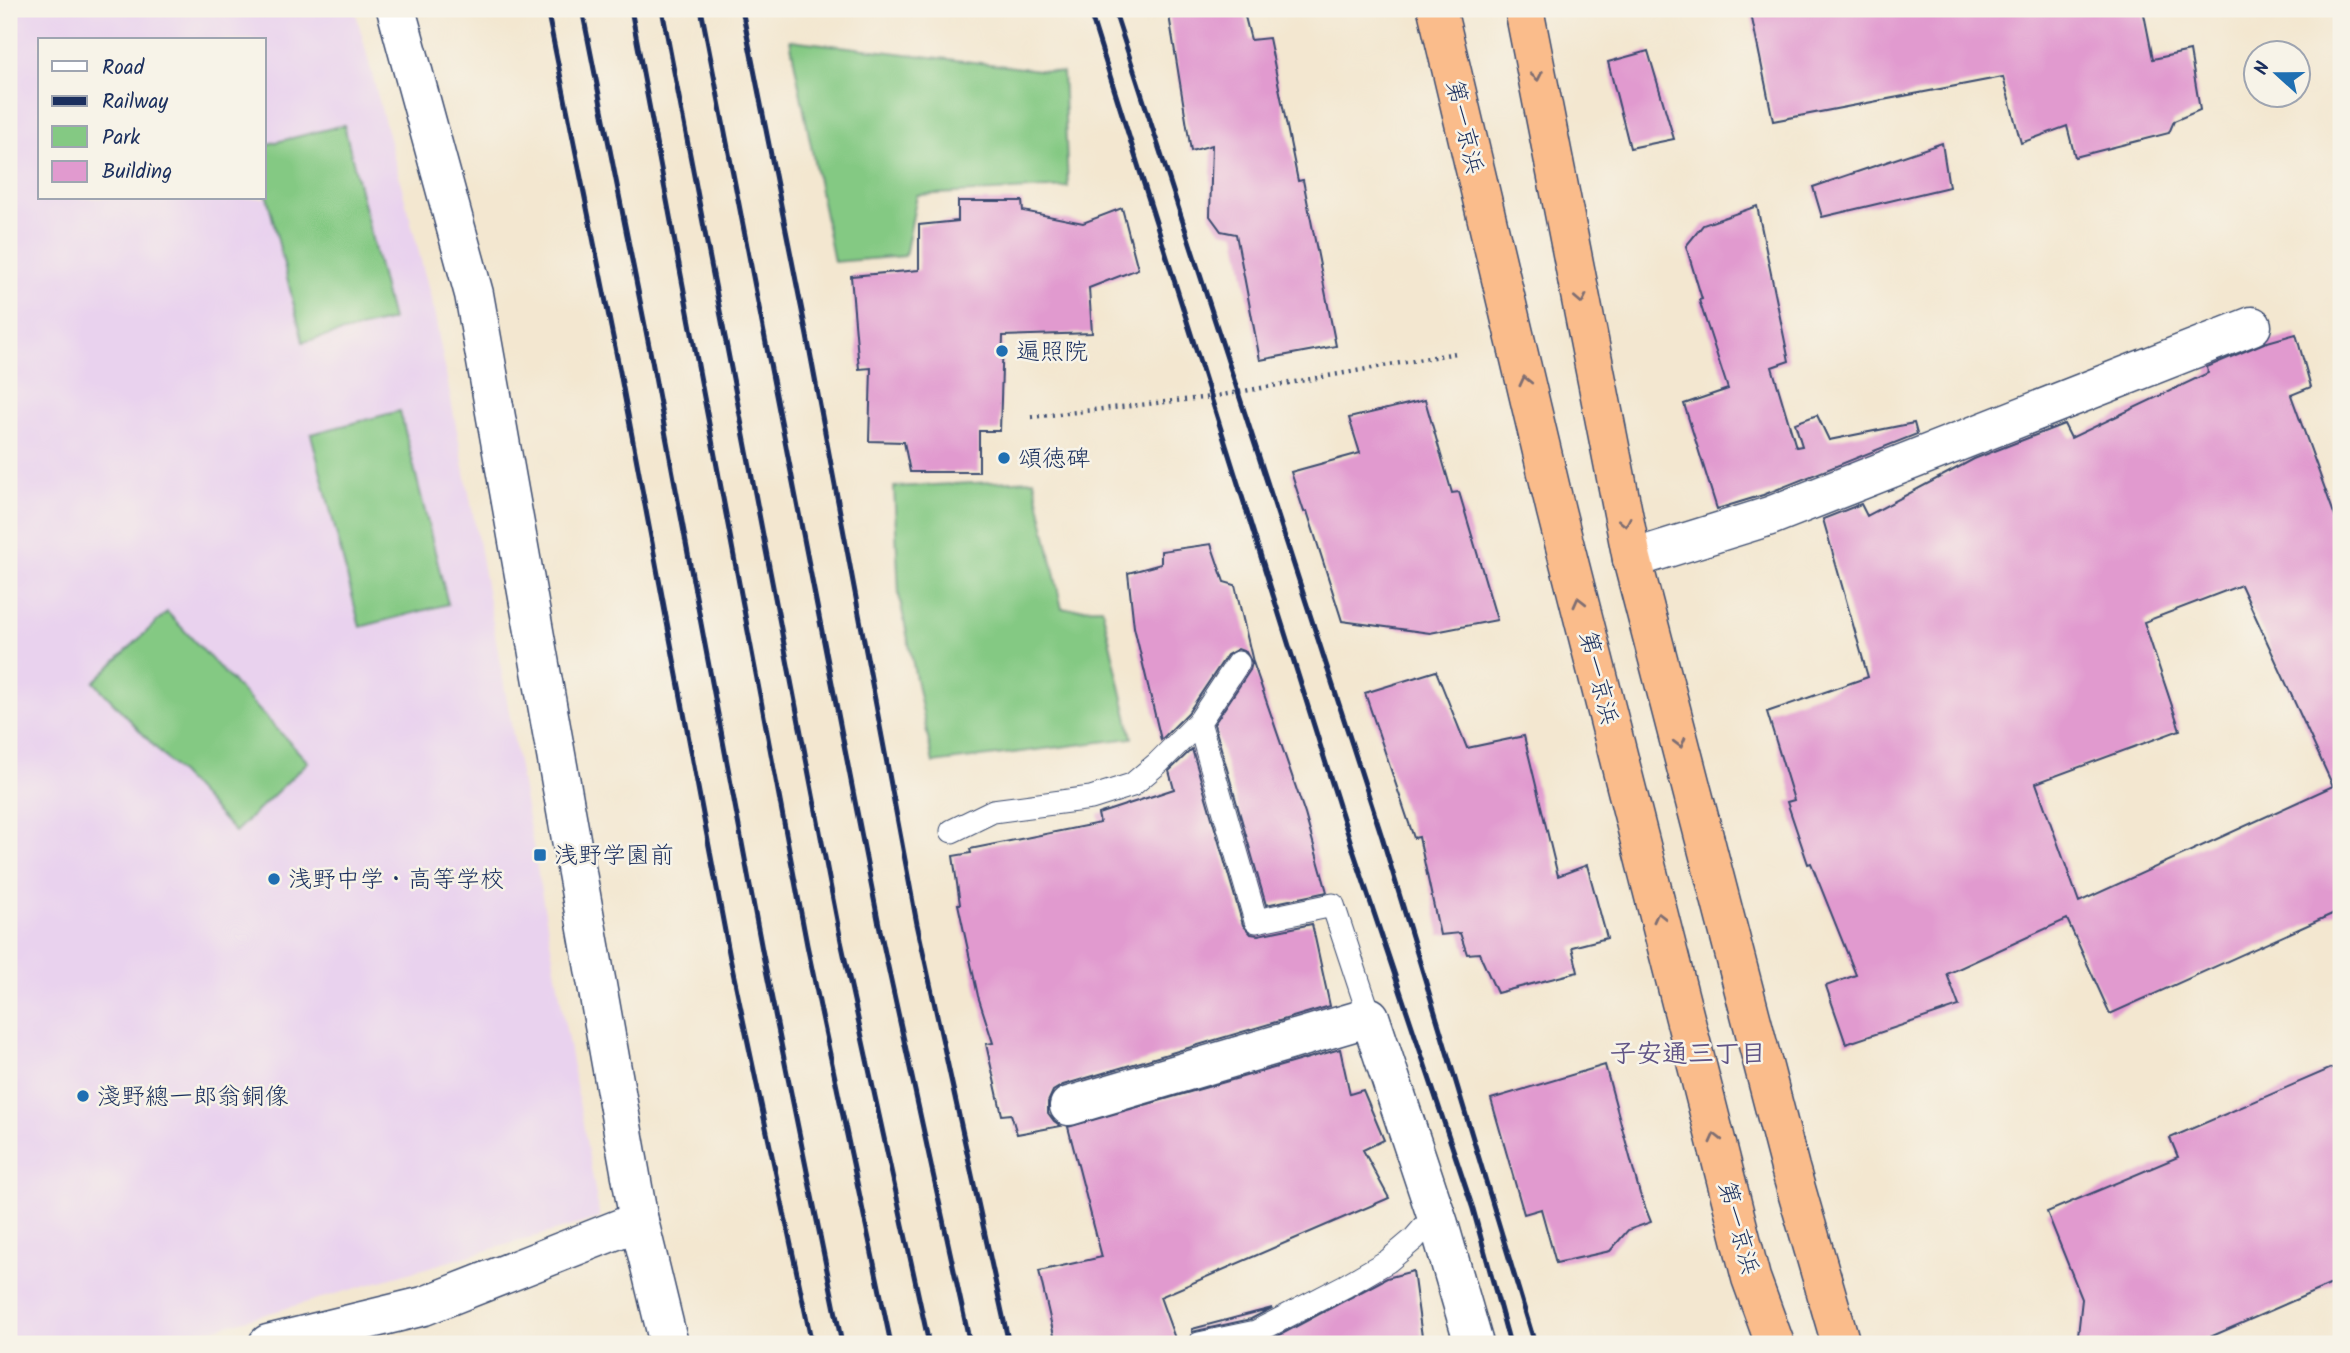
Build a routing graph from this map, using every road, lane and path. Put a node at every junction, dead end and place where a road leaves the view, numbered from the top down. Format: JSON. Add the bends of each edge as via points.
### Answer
{"nodes":[{"id":1,"x":396,"y":9,"type":"edge"},
{"id":2,"x":1437,"y":9,"type":"edge"},
{"id":3,"x":1524,"y":9,"type":"edge"},
{"id":4,"x":2252,"y":326,"type":"dead end"},
{"id":5,"x":1456,"y":353,"type":"dead end"},
{"id":6,"x":1031,"y":417,"type":"dead end"},
{"id":7,"x":1632,"y":559,"type":"junction"},
{"id":8,"x":1238,"y":663,"type":"dead end"},
{"id":9,"x":1199,"y":722,"type":"junction"},
{"id":10,"x":952,"y":831,"type":"dead end"},
{"id":11,"x":1370,"y":1017,"type":"junction"},
{"id":12,"x":1069,"y":1106,"type":"dead end"},
{"id":13,"x":1435,"y":1215,"type":"junction"},
{"id":14,"x":639,"y":1221,"type":"junction"},
{"id":15,"x":1257,"y":1338,"type":"edge"},
{"id":16,"x":268,"y":1344,"type":"edge"},
{"id":17,"x":669,"y":1344,"type":"edge"},
{"id":18,"x":1199,"y":1344,"type":"edge"},
{"id":19,"x":1474,"y":1344,"type":"edge"},
{"id":20,"x":1775,"y":1344,"type":"edge"},
{"id":21,"x":1841,"y":1344,"type":"edge"}],
"edges":[{"from":1,"to":14,"type":"street","via":[[474,294]]},
{"from":20,"to":2,"type":"highway","name":"第一京浜","one_way":true,"via":[[1751,1278],[1560,525]]},
{"from":3,"to":7,"type":"highway","one_way":true},
{"from":4,"to":7,"type":"street","via":[[1770,516]]},
{"from":5,"to":6,"type":"path","via":[[1211,397]]},
{"from":7,"to":21,"type":"highway","one_way":true,"via":[[1790,1168]]},
{"from":8,"to":9,"type":"lane"},
{"from":9,"to":10,"type":"lane","via":[[1132,785],[1091,798],[993,811]]},
{"from":9,"to":11,"type":"lane","via":[[1256,920],[1333,905]]},
{"from":11,"to":12,"type":"street"},
{"from":11,"to":13,"type":"street"},
{"from":13,"to":15,"type":"lane","via":[[1388,1261]]},
{"from":13,"to":19,"type":"street"},
{"from":14,"to":16,"type":"street","via":[[424,1306]]},
{"from":14,"to":17,"type":"street"},
{"from":15,"to":18,"type":"lane"}]}
